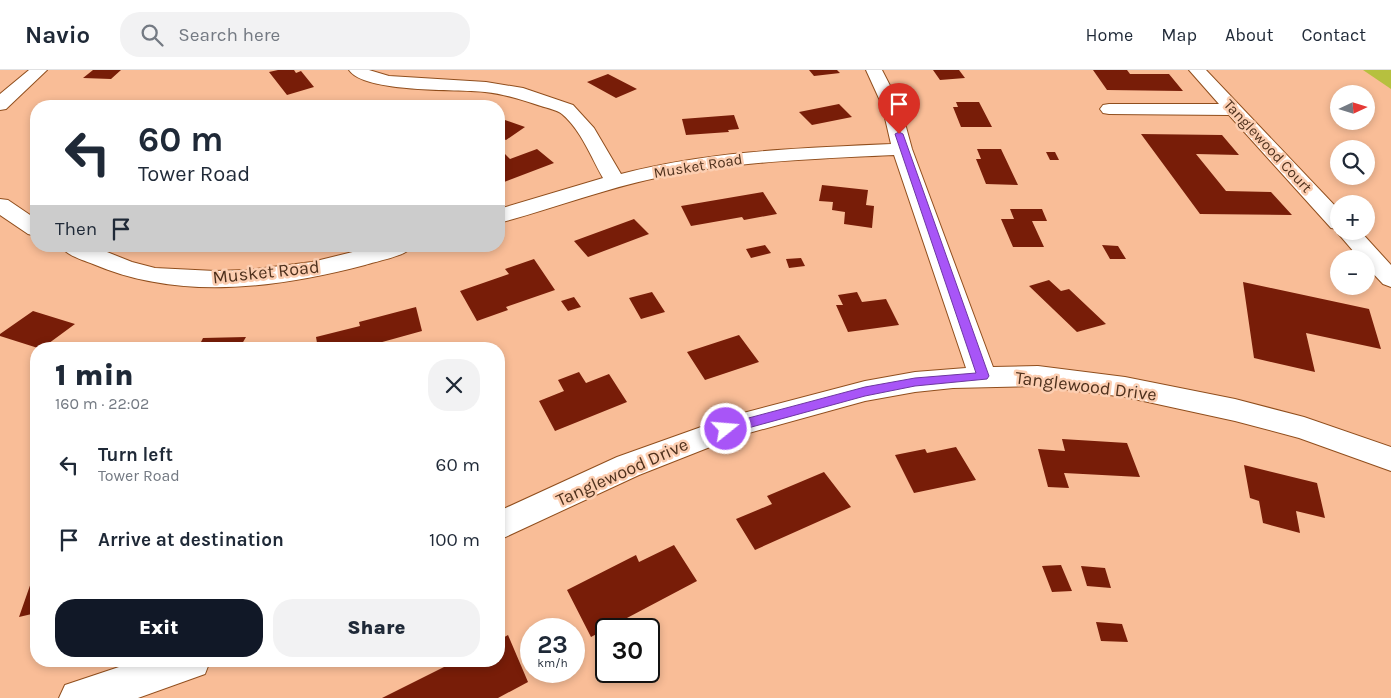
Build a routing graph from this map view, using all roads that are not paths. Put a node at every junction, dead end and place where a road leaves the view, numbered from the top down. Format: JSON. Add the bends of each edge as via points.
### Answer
{"nodes":[{"id":1,"x":39,"y":70,"type":"edge"},
{"id":2,"x":357,"y":70,"type":"edge"},
{"id":3,"x":874,"y":70,"type":"edge"},
{"id":4,"x":1197,"y":70,"type":"edge"},
{"id":5,"x":0,"y":105,"type":"edge"},
{"id":6,"x":1109,"y":109,"type":"dead end"},
{"id":7,"x":1234,"y":110,"type":"junction"},
{"id":8,"x":902,"y":149,"type":"junction"},
{"id":9,"x":616,"y":182,"type":"junction"},
{"id":10,"x":0,"y":205,"type":"edge"},
{"id":11,"x":1330,"y":213,"type":"edge"},
{"id":12,"x":505,"y":214,"type":"edge"},
{"id":13,"x":30,"y":225,"type":"edge"},
{"id":14,"x":1355,"y":240,"type":"edge"},
{"id":15,"x":86,"y":252,"type":"edge"},
{"id":16,"x":382,"y":252,"type":"edge"},
{"id":17,"x":1391,"y":279,"type":"edge"},
{"id":18,"x":983,"y":376,"type":"junction"},
{"id":19,"x":1391,"y":459,"type":"edge"},
{"id":20,"x":505,"y":523,"type":"edge"},
{"id":21,"x":174,"y":667,"type":"edge"},
{"id":22,"x":78,"y":698,"type":"edge"}],
"edges":[{"from":1,"to":5,"type":"street"},
{"from":2,"to":9,"type":"street","via":[[369,77],[389,81],[517,92],[567,109],[585,128]]},
{"from":3,"to":8,"type":"street","via":[[891,105]]},
{"from":4,"to":7,"type":"street","name":"Tanglewood Court"},
{"from":6,"to":7,"type":"street"},
{"from":7,"to":11,"type":"street","name":"Tanglewood Court"},
{"from":8,"to":9,"type":"street","name":"Musket Road","via":[[766,155],[707,162]]},
{"from":8,"to":18,"type":"street"},
{"from":9,"to":12,"type":"street","name":"Musket Road"},
{"from":10,"to":13,"type":"street"},
{"from":14,"to":17,"type":"street"},
{"from":15,"to":16,"type":"street","name":"Musket Road","via":[[153,276],[237,279],[345,263]]},
{"from":18,"to":19,"type":"street","name":"Tanglewood Drive","via":[[1038,376],[1125,387],[1304,428]]},
{"from":18,"to":20,"type":"street","name":"Tanglewood Drive","via":[[915,382],[865,392],[732,427],[628,466]]},
{"from":21,"to":22,"type":"street"}]}
